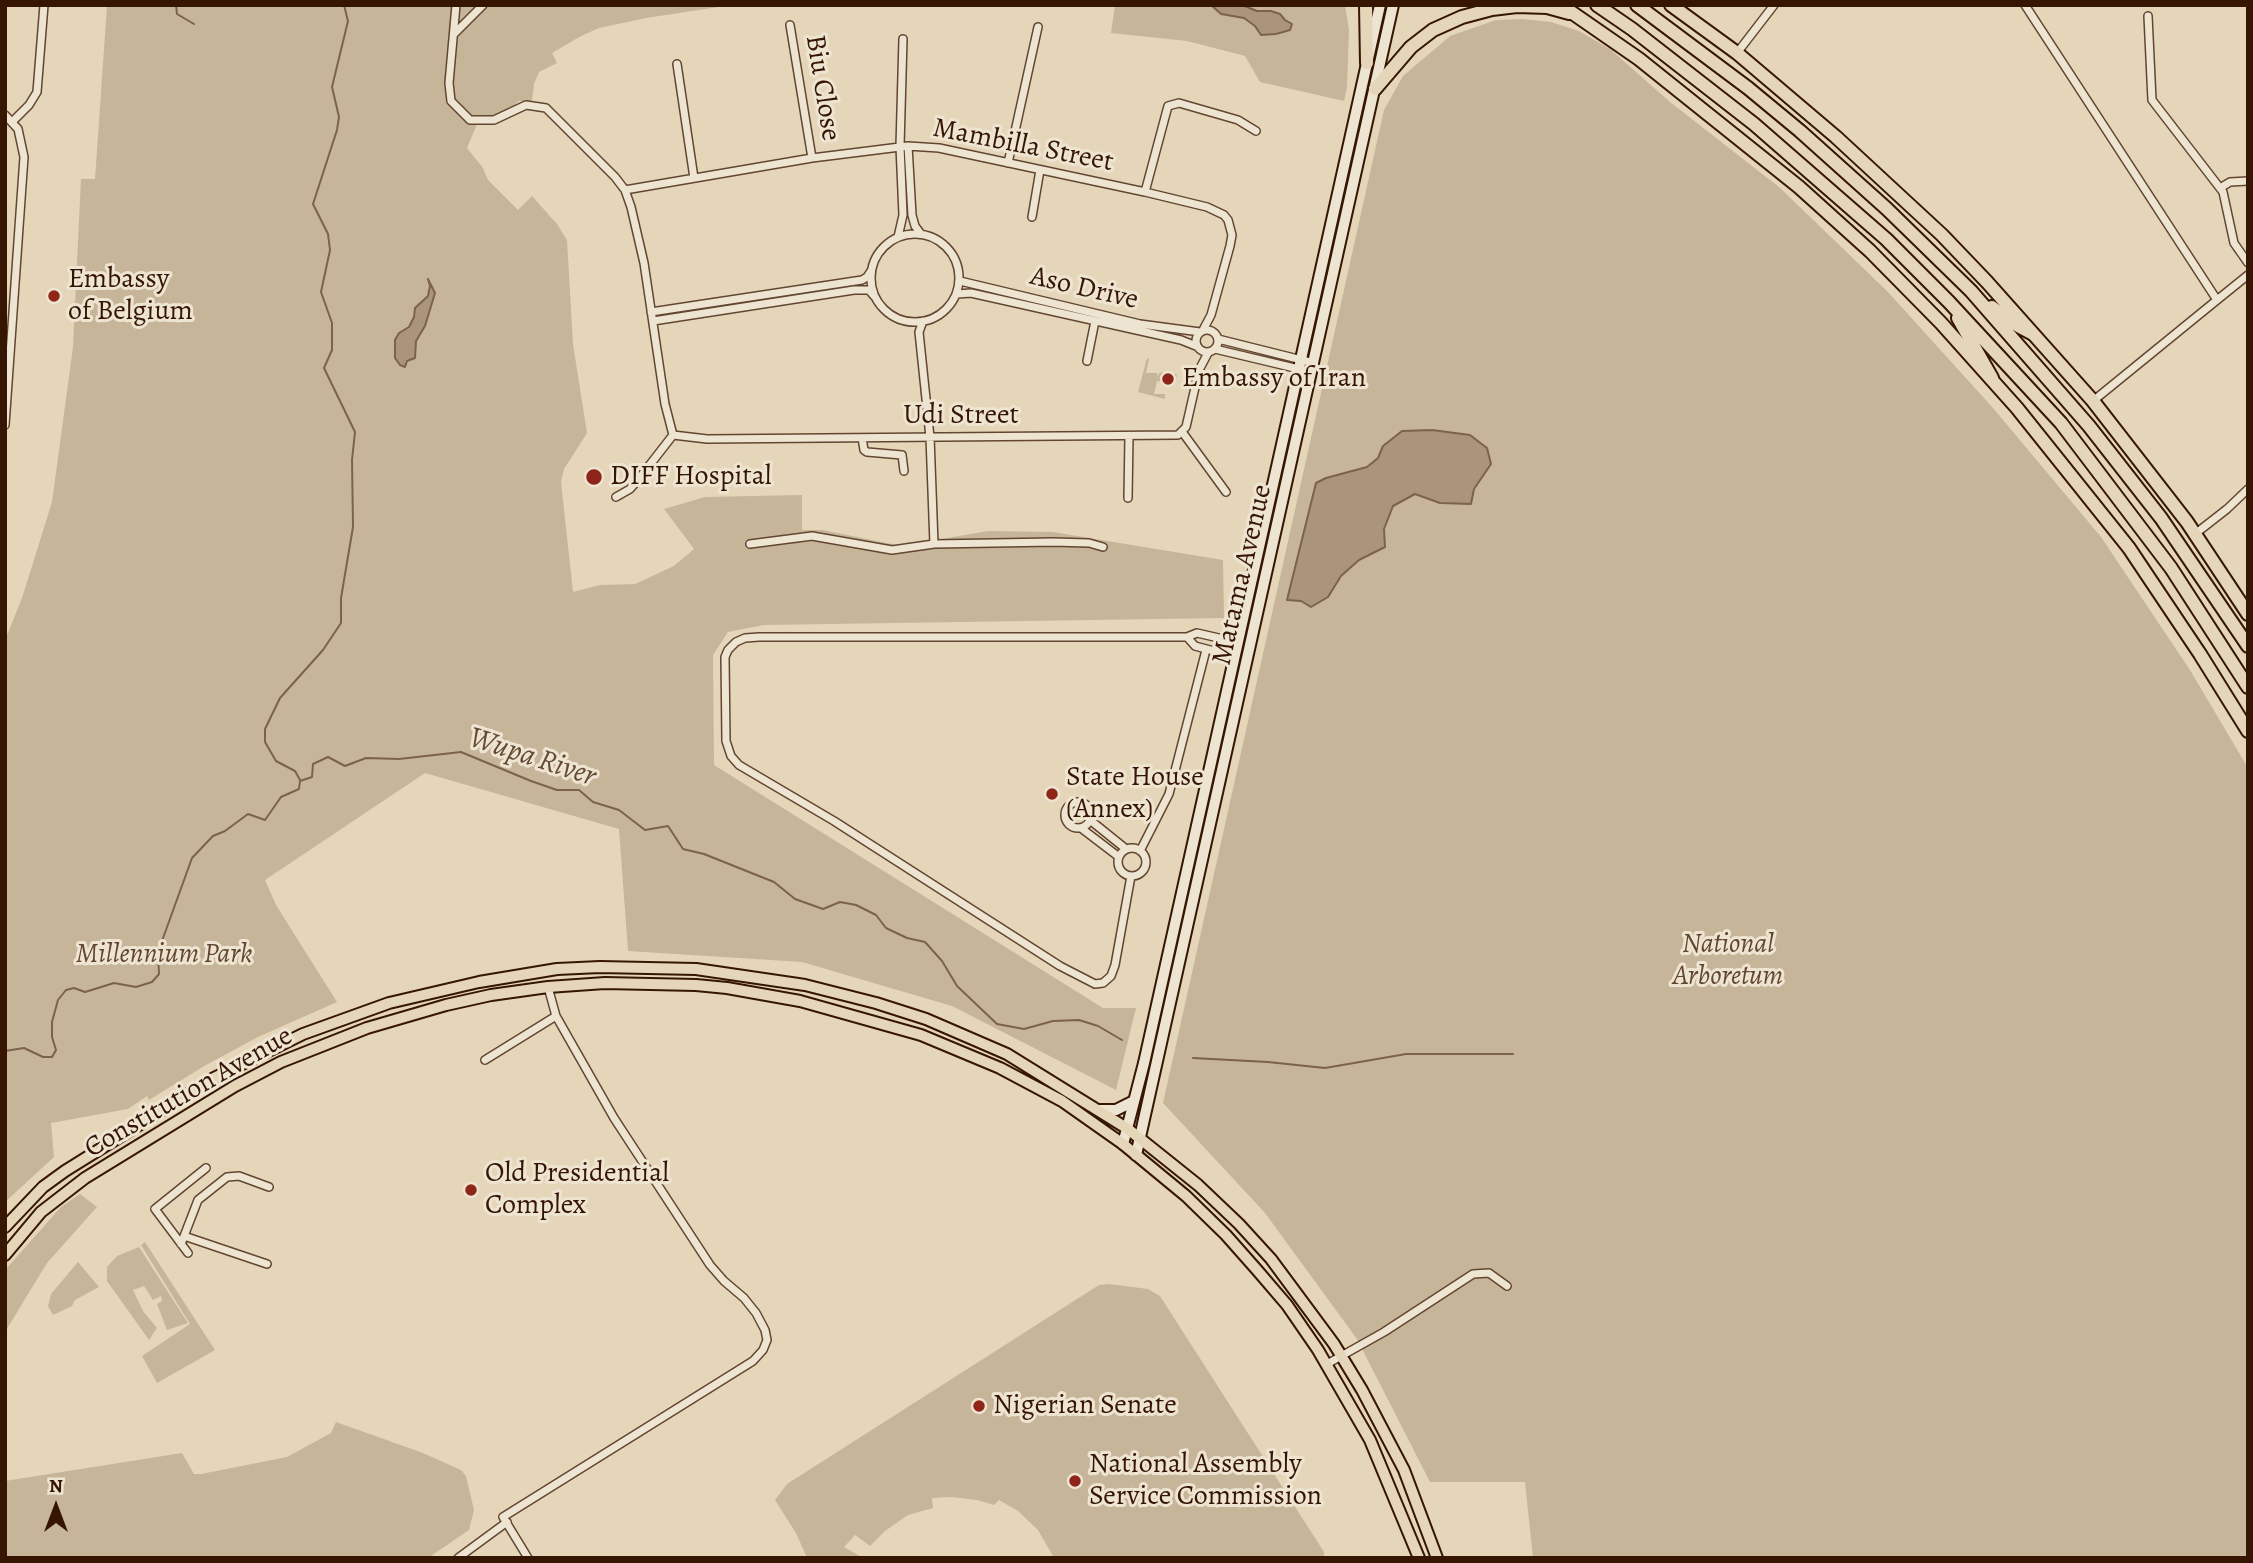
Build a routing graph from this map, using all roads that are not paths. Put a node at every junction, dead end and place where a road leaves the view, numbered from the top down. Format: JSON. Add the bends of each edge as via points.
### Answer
{"nodes":[{"id":1,"x":44,"y":5,"type":"edge"},
{"id":2,"x":456,"y":5,"type":"edge"},
{"id":3,"x":483,"y":5,"type":"edge"},
{"id":4,"x":1366,"y":5,"type":"edge"},
{"id":5,"x":1380,"y":5,"type":"edge"},
{"id":6,"x":1393,"y":5,"type":"edge"},
{"id":7,"x":1561,"y":5,"type":"edge"},
{"id":8,"x":1597,"y":5,"type":"edge"},
{"id":9,"x":1637,"y":5,"type":"edge"},
{"id":10,"x":1671,"y":5,"type":"edge"},
{"id":11,"x":1773,"y":5,"type":"edge"},
{"id":12,"x":2025,"y":5,"type":"edge"},
{"id":13,"x":1573,"y":13,"type":"junction"},
{"id":14,"x":2148,"y":16,"type":"dead end"},
{"id":15,"x":790,"y":25,"type":"dead end"},
{"id":16,"x":1038,"y":27,"type":"dead end"},
{"id":17,"x":452,"y":36,"type":"junction"},
{"id":18,"x":903,"y":39,"type":"dead end"},
{"id":19,"x":1737,"y":53,"type":"junction"},
{"id":20,"x":1367,"y":63,"type":"junction"},
{"id":21,"x":677,"y":64,"type":"dead end"},
{"id":22,"x":1375,"y":89,"type":"junction"},
{"id":23,"x":5,"y":115,"type":"edge"},
{"id":24,"x":13,"y":121,"type":"junction"},
{"id":25,"x":1256,"y":131,"type":"dead end"},
{"id":26,"x":904,"y":146,"type":"junction"},
{"id":27,"x":1346,"y":156,"type":"junction"},
{"id":28,"x":812,"y":158,"type":"junction"},
{"id":29,"x":1359,"y":159,"type":"junction"},
{"id":30,"x":1008,"y":163,"type":"junction"},
{"id":31,"x":1040,"y":170,"type":"junction"},
{"id":32,"x":694,"y":178,"type":"junction"},
{"id":33,"x":2248,"y":181,"type":"edge"},
{"id":34,"x":2220,"y":188,"type":"junction"},
{"id":35,"x":625,"y":190,"type":"junction"},
{"id":36,"x":1144,"y":192,"type":"junction"},
{"id":37,"x":1032,"y":217,"type":"dead end"},
{"id":38,"x":921,"y":234,"type":"junction"},
{"id":39,"x":898,"y":237,"type":"junction"},
{"id":40,"x":2248,"y":263,"type":"edge"},
{"id":41,"x":871,"y":271,"type":"junction"},
{"id":42,"x":2248,"y":275,"type":"edge"},
{"id":43,"x":960,"y":281,"type":"junction"},
{"id":44,"x":1971,"y":291,"type":"junction"},
{"id":45,"x":957,"y":294,"type":"junction"},
{"id":46,"x":874,"y":296,"type":"junction"},
{"id":47,"x":2217,"y":300,"type":"junction"},
{"id":48,"x":1949,"y":302,"type":"junction"},
{"id":49,"x":651,"y":312,"type":"junction"},
{"id":50,"x":1212,"y":315,"type":"junction"},
{"id":51,"x":653,"y":321,"type":"junction"},
{"id":52,"x":923,"y":321,"type":"junction"},
{"id":53,"x":1095,"y":321,"type":"junction"},
{"id":54,"x":1201,"y":331,"type":"junction"},
{"id":55,"x":2033,"y":334,"type":"junction"},
{"id":56,"x":1216,"y":336,"type":"junction"},
{"id":57,"x":1197,"y":347,"type":"junction"},
{"id":58,"x":1212,"y":351,"type":"junction"},
{"id":59,"x":1087,"y":361,"type":"dead end"},
{"id":60,"x":1298,"y":364,"type":"junction"},
{"id":61,"x":1313,"y":368,"type":"junction"},
{"id":62,"x":1199,"y":370,"type":"junction"},
{"id":63,"x":1992,"y":378,"type":"junction"},
{"id":64,"x":2093,"y":401,"type":"junction"},
{"id":65,"x":5,"y":425,"type":"edge"},
{"id":66,"x":1183,"y":433,"type":"junction"},
{"id":67,"x":674,"y":436,"type":"junction"},
{"id":68,"x":1129,"y":436,"type":"junction"},
{"id":69,"x":930,"y":437,"type":"junction"},
{"id":70,"x":862,"y":438,"type":"junction"},
{"id":71,"x":904,"y":471,"type":"dead end"},
{"id":72,"x":2248,"y":489,"type":"edge"},
{"id":73,"x":1226,"y":492,"type":"dead end"},
{"id":74,"x":616,"y":497,"type":"dead end"},
{"id":75,"x":1128,"y":498,"type":"dead end"},
{"id":76,"x":2195,"y":534,"type":"junction"},
{"id":77,"x":750,"y":544,"type":"dead end"},
{"id":78,"x":934,"y":544,"type":"junction"},
{"id":79,"x":1103,"y":547,"type":"dead end"},
{"id":80,"x":2247,"y":611,"type":"edge"},
{"id":81,"x":1188,"y":637,"type":"junction"},
{"id":82,"x":1232,"y":641,"type":"dead end"},
{"id":83,"x":2248,"y":646,"type":"edge"},
{"id":84,"x":1206,"y":650,"type":"junction"},
{"id":85,"x":1229,"y":655,"type":"dead end"},
{"id":86,"x":2248,"y":687,"type":"edge"},
{"id":87,"x":1218,"y":730,"type":"junction"},
{"id":88,"x":2248,"y":731,"type":"edge"},
{"id":89,"x":1231,"y":733,"type":"junction"},
{"id":90,"x":1090,"y":820,"type":"junction"},
{"id":91,"x":1082,"y":828,"type":"junction"},
{"id":92,"x":1126,"y":849,"type":"junction"},
{"id":93,"x":1140,"y":851,"type":"junction"},
{"id":94,"x":1119,"y":857,"type":"junction"},
{"id":95,"x":1131,"y":876,"type":"junction"},
{"id":96,"x":548,"y":988,"type":"junction"},
{"id":97,"x":556,"y":1016,"type":"junction"},
{"id":98,"x":485,"y":1060,"type":"dead end"},
{"id":99,"x":1135,"y":1101,"type":"junction"},
{"id":100,"x":1098,"y":1110,"type":"junction"},
{"id":101,"x":1128,"y":1129,"type":"junction"},
{"id":102,"x":1140,"y":1138,"type":"junction"},
{"id":103,"x":1123,"y":1144,"type":"junction"},
{"id":104,"x":1136,"y":1155,"type":"junction"},
{"id":105,"x":206,"y":1168,"type":"dead end"},
{"id":106,"x":269,"y":1187,"type":"dead end"},
{"id":107,"x":5,"y":1227,"type":"edge"},
{"id":108,"x":184,"y":1236,"type":"junction"},
{"id":109,"x":181,"y":1244,"type":"junction"},
{"id":110,"x":188,"y":1254,"type":"dead end"},
{"id":111,"x":5,"y":1255,"type":"edge"},
{"id":112,"x":267,"y":1264,"type":"dead end"},
{"id":113,"x":1507,"y":1286,"type":"dead end"},
{"id":114,"x":1341,"y":1356,"type":"junction"},
{"id":115,"x":1327,"y":1364,"type":"junction"},
{"id":116,"x":507,"y":1522,"type":"junction"},
{"id":117,"x":458,"y":1558,"type":"edge"},
{"id":118,"x":528,"y":1558,"type":"edge"},
{"id":119,"x":1419,"y":1558,"type":"edge"},
{"id":120,"x":1437,"y":1558,"type":"edge"}],
"edges":[{"from":1,"to":24,"type":"street","via":[[37,92]]},
{"from":2,"to":17,"type":"street"},
{"from":3,"to":17,"type":"street"},
{"from":4,"to":20,"type":"highway"},
{"from":5,"to":20,"type":"main road","name":"Matama Avenue"},
{"from":6,"to":22,"type":"main road","name":"Matama Avenue"},
{"from":7,"to":13,"type":"highway"},
{"from":8,"to":48,"type":"highway","via":[[1764,132],[1876,230]]},
{"from":9,"to":44,"type":"highway","via":[[1800,131]]},
{"from":10,"to":19,"type":"highway"},
{"from":11,"to":19,"type":"street"},
{"from":12,"to":47,"type":"street"},
{"from":13,"to":22,"type":"highway","via":[[1517,6],[1462,17],[1411,47]]},
{"from":13,"to":63,"type":"highway","via":[[1639,59],[1800,187],[1870,251]]},
{"from":14,"to":34,"type":"street","via":[[2152,100]]},
{"from":15,"to":28,"type":"street","name":"Biu Close"},
{"from":16,"to":30,"type":"street"},
{"from":17,"to":35,"type":"street","via":[[451,101],[470,120],[494,120],[526,105],[546,108]]},
{"from":18,"to":26,"type":"street"},
{"from":19,"to":55,"type":"highway","via":[[1942,235]]},
{"from":20,"to":27,"type":"main road","name":"Matama Avenue"},
{"from":21,"to":32,"type":"street"},
{"from":22,"to":29,"type":"main road","name":"Matama Avenue"},
{"from":23,"to":24,"type":"street"},
{"from":24,"to":65,"type":"street","via":[[24,157]]},
{"from":25,"to":36,"type":"street","via":[[1238,120],[1179,103],[1168,106]]},
{"from":26,"to":28,"type":"street","name":"Mambilla Street"},
{"from":26,"to":30,"type":"street","name":"Mambilla Street","via":[[939,148]]},
{"from":26,"to":38,"type":"street","via":[[912,215]]},
{"from":26,"to":39,"type":"street","via":[[903,215]]},
{"from":27,"to":29,"type":"main road"},
{"from":27,"to":60,"type":"main road","name":"Matama Avenue"},
{"from":28,"to":32,"type":"street","name":"Mambilla Street"},
{"from":29,"to":61,"type":"main road","name":"Matama Avenue"},
{"from":30,"to":31,"type":"street","name":"Mambilla Street"},
{"from":31,"to":36,"type":"street","name":"Mambilla Street"},
{"from":31,"to":37,"type":"street"},
{"from":32,"to":35,"type":"street","name":"Mambilla Street"},
{"from":33,"to":34,"type":"street"},
{"from":34,"to":40,"type":"street","via":[[2234,243]]},
{"from":35,"to":49,"type":"street","via":[[640,242]]},
{"from":36,"to":50,"type":"street","name":"Mambilla Street","via":[[1207,207],[1228,220],[1232,235]]},
{"from":38,"to":39,"type":"street"},
{"from":38,"to":43,"type":"street","via":[[948,248],[958,263]]},
{"from":39,"to":41,"type":"street","via":[[883,247]]},
{"from":41,"to":46,"type":"street"},
{"from":41,"to":49,"type":"street","via":[[862,280]]},
{"from":42,"to":47,"type":"street"},
{"from":43,"to":45,"type":"street"},
{"from":43,"to":54,"type":"street","name":"Aso Drive","via":[[1140,324]]},
{"from":44,"to":55,"type":"highway"},
{"from":44,"to":83,"type":"highway","via":[[2089,425],[2161,518]]},
{"from":45,"to":52,"type":"street","via":[[943,312]]},
{"from":45,"to":53,"type":"street","name":"Aso Drive","via":[[971,293]]},
{"from":46,"to":51,"type":"street","via":[[869,290],[854,290]]},
{"from":46,"to":52,"type":"street","via":[[892,316]]},
{"from":47,"to":64,"type":"street"},
{"from":48,"to":63,"type":"highway"},
{"from":48,"to":86,"type":"highway","via":[[2061,423],[2171,568]]},
{"from":49,"to":51,"type":"street"},
{"from":50,"to":54,"type":"street"},
{"from":50,"to":56,"type":"street"},
{"from":51,"to":67,"type":"street"},
{"from":52,"to":69,"type":"street","via":[[919,332]]},
{"from":53,"to":57,"type":"street","name":"Aso Drive"},
{"from":53,"to":59,"type":"street"},
{"from":54,"to":56,"type":"street","name":"Aso Drive"},
{"from":54,"to":57,"type":"street","via":[[1195,338]]},
{"from":55,"to":64,"type":"highway"},
{"from":56,"to":58,"type":"street"},
{"from":56,"to":60,"type":"street"},
{"from":57,"to":58,"type":"street","name":"Aso Drive"},
{"from":57,"to":62,"type":"street"},
{"from":58,"to":60,"type":"street"},
{"from":58,"to":62,"type":"street"},
{"from":60,"to":61,"type":"street"},
{"from":60,"to":87,"type":"main road","name":"Matama Avenue"},
{"from":61,"to":89,"type":"main road","name":"Matama Avenue"},
{"from":62,"to":66,"type":"street"},
{"from":63,"to":88,"type":"highway","via":[[2129,548]]},
{"from":64,"to":76,"type":"highway"},
{"from":66,"to":68,"type":"street","name":"Udi Street"},
{"from":66,"to":73,"type":"street"},
{"from":67,"to":70,"type":"street","name":"Udi Street"},
{"from":67,"to":74,"type":"street","via":[[630,489]]},
{"from":68,"to":69,"type":"street","name":"Udi Street"},
{"from":68,"to":75,"type":"street"},
{"from":69,"to":70,"type":"street","name":"Udi Street"},
{"from":69,"to":78,"type":"street"},
{"from":70,"to":71,"type":"street","via":[[867,453],[902,455]]},
{"from":72,"to":76,"type":"street"},
{"from":76,"to":80,"type":"highway"},
{"from":77,"to":78,"type":"street","via":[[812,536],[892,550]]},
{"from":78,"to":79,"type":"street","via":[[1063,542]]},
{"from":81,"to":82,"type":"street","via":[[1197,633]]},
{"from":81,"to":84,"type":"street"},
{"from":81,"to":95,"type":"street","via":[[759,637],[736,642],[725,657],[726,741],[739,765],[1095,984],[1111,976],[1115,965]]},
{"from":84,"to":85,"type":"street"},
{"from":84,"to":93,"type":"street","via":[[1169,794]]},
{"from":87,"to":89,"type":"main road"},
{"from":87,"to":99,"type":"main road","name":"Matama Avenue"},
{"from":89,"to":102,"type":"main road","name":"Matama Avenue"},
{"from":90,"to":91,"type":"street"},
{"from":90,"to":91,"type":"street","via":[[1086,805],[1070,806],[1067,821]]},
{"from":90,"to":92,"type":"street"},
{"from":91,"to":94,"type":"street"},
{"from":92,"to":93,"type":"street"},
{"from":92,"to":94,"type":"street"},
{"from":93,"to":95,"type":"street","via":[[1145,867]]},
{"from":94,"to":95,"type":"street","via":[[1120,870]]},
{"from":96,"to":97,"type":"street"},
{"from":96,"to":103,"type":"main road","name":"Constitution Avenue","via":[[605,983],[696,985],[835,1009],[921,1035],[1000,1068],[1062,1101]]},
{"from":96,"to":111,"type":"main road","name":"Constitution Avenue","via":[[491,995],[405,1016],[281,1062],[206,1102],[77,1183],[41,1212]]},
{"from":97,"to":98,"type":"street"},
{"from":97,"to":116,"type":"street","via":[[614,1118],[694,1242],[724,1282],[757,1313],[767,1340],[753,1361],[503,1517]]},
{"from":99,"to":100,"type":"main road","via":[[1116,1110]]},
{"from":99,"to":101,"type":"main road","name":"Matama Avenue"},
{"from":100,"to":101,"type":"main road","name":"Constitution Avenue"},
{"from":100,"to":107,"type":"main road","name":"Constitution Avenue","via":[[1007,1054],[926,1019],[864,1000],[769,978],[696,969],[557,970],[389,1003],[253,1057],[65,1171]]},
{"from":101,"to":102,"type":"main road","name":"Constitution Avenue"},
{"from":101,"to":103,"type":"main road","name":"Matama Avenue"},
{"from":102,"to":104,"type":"main road","name":"Matama Avenue"},
{"from":102,"to":114,"type":"main road","name":"Constitution Avenue","via":[[1239,1224],[1301,1297]]},
{"from":103,"to":104,"type":"main road","name":"Constitution Avenue"},
{"from":104,"to":115,"type":"main road","name":"Constitution Avenue","via":[[1226,1234],[1287,1305]]},
{"from":105,"to":109,"type":"street","via":[[155,1209]]},
{"from":106,"to":108,"type":"street","via":[[239,1176],[227,1177],[198,1200]]},
{"from":108,"to":109,"type":"street"},
{"from":108,"to":112,"type":"street"},
{"from":109,"to":110,"type":"street"},
{"from":113,"to":114,"type":"street","via":[[1489,1273],[1473,1274]]},
{"from":114,"to":115,"type":"street"},
{"from":114,"to":120,"type":"main road","name":"Constitution Avenue","via":[[1404,1470]]},
{"from":115,"to":119,"type":"main road","name":"Constitution Avenue","via":[[1370,1440]]},
{"from":116,"to":117,"type":"street"},
{"from":116,"to":118,"type":"street"}]}
